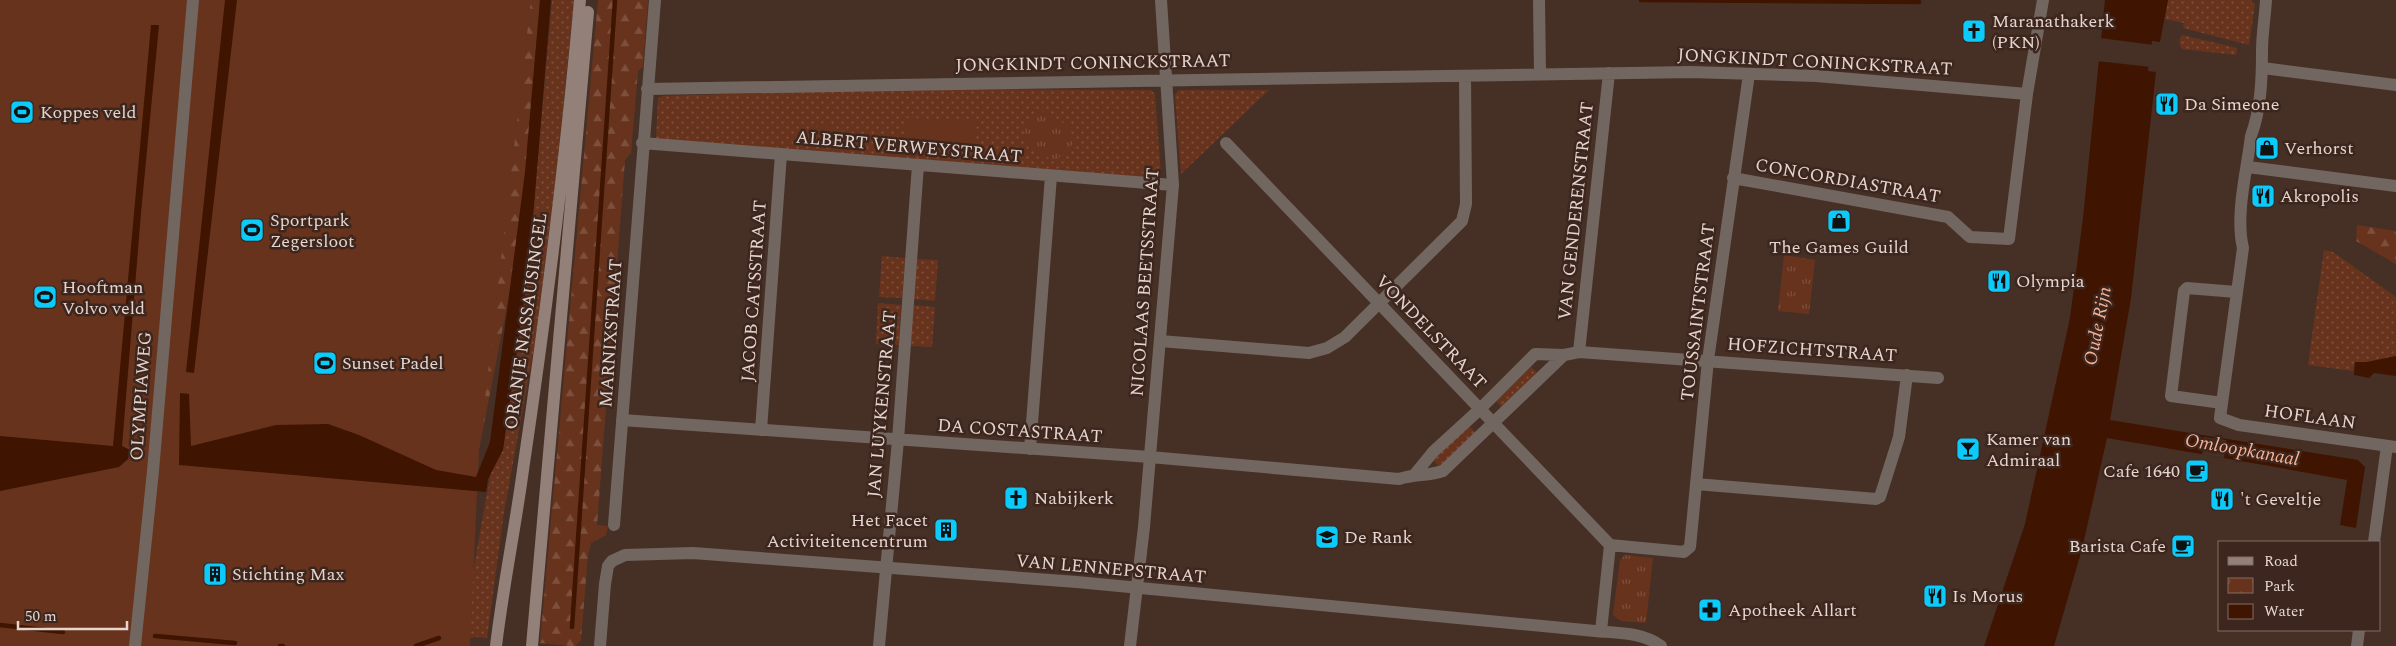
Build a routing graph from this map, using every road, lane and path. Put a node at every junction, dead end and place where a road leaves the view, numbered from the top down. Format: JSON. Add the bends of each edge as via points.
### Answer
{"nodes":[{"id":1,"x":193,"y":0,"type":"edge"},
{"id":2,"x":580,"y":0,"type":"edge"},
{"id":3,"x":588,"y":0,"type":"edge"},
{"id":4,"x":654,"y":0,"type":"edge"},
{"id":5,"x":1161,"y":0,"type":"edge"},
{"id":6,"x":1539,"y":0,"type":"edge"},
{"id":7,"x":2043,"y":0,"type":"edge"},
{"id":8,"x":2266,"y":0,"type":"edge"},
{"id":9,"x":2264,"y":68,"type":"junction"},
{"id":10,"x":1609,"y":73,"type":"junction"},
{"id":11,"x":1540,"y":74,"type":"junction"},
{"id":12,"x":1749,"y":74,"type":"junction"},
{"id":13,"x":1465,"y":76,"type":"junction"},
{"id":14,"x":1164,"y":80,"type":"junction"},
{"id":15,"x":2396,"y":84,"type":"edge"},
{"id":16,"x":647,"y":89,"type":"junction"},
{"id":17,"x":2027,"y":94,"type":"junction"},
{"id":18,"x":642,"y":143,"type":"junction"},
{"id":19,"x":1226,"y":143,"type":"dead end"},
{"id":20,"x":781,"y":154,"type":"junction"},
{"id":21,"x":918,"y":165,"type":"junction"},
{"id":22,"x":2248,"y":167,"type":"junction"},
{"id":23,"x":1051,"y":176,"type":"junction"},
{"id":24,"x":1733,"y":178,"type":"junction"},
{"id":25,"x":1172,"y":185,"type":"junction"},
{"id":26,"x":2396,"y":186,"type":"edge"},
{"id":27,"x":2236,"y":292,"type":"junction"},
{"id":28,"x":1379,"y":304,"type":"junction"},
{"id":29,"x":1160,"y":340,"type":"junction"},
{"id":30,"x":1579,"y":352,"type":"junction"},
{"id":31,"x":1564,"y":355,"type":"junction"},
{"id":32,"x":1708,"y":360,"type":"junction"},
{"id":33,"x":1907,"y":375,"type":"junction"},
{"id":34,"x":1938,"y":378,"type":"dead end"},
{"id":35,"x":2222,"y":403,"type":"junction"},
{"id":36,"x":1480,"y":409,"type":"junction"},
{"id":37,"x":622,"y":420,"type":"junction"},
{"id":38,"x":1494,"y":422,"type":"junction"},
{"id":39,"x":761,"y":430,"type":"junction"},
{"id":40,"x":898,"y":440,"type":"junction"},
{"id":41,"x":2391,"y":446,"type":"edge"},
{"id":42,"x":1030,"y":449,"type":"junction"},
{"id":43,"x":1150,"y":457,"type":"junction"},
{"id":44,"x":1416,"y":474,"type":"junction"},
{"id":45,"x":1696,"y":484,"type":"junction"},
{"id":46,"x":614,"y":525,"type":"dead end"},
{"id":47,"x":2374,"y":541,"type":"edge"},
{"id":48,"x":1610,"y":545,"type":"junction"},
{"id":49,"x":886,"y":569,"type":"junction"},
{"id":50,"x":1136,"y":588,"type":"junction"},
{"id":51,"x":1601,"y":631,"type":"junction"},
{"id":52,"x":2359,"y":631,"type":"edge"},
{"id":53,"x":135,"y":646,"type":"edge"},
{"id":54,"x":496,"y":646,"type":"edge"},
{"id":55,"x":532,"y":646,"type":"edge"},
{"id":56,"x":600,"y":646,"type":"edge"},
{"id":57,"x":879,"y":646,"type":"edge"},
{"id":58,"x":1130,"y":646,"type":"edge"},
{"id":59,"x":1661,"y":646,"type":"edge"},
{"id":60,"x":2356,"y":646,"type":"edge"}],
"edges":[{"from":1,"to":53,"type":"street","name":"OLYMPIAWEG"},
{"from":2,"to":54,"type":"main road","name":"ORANJE NASSAUSINGEL","via":[[555,239]]},
{"from":3,"to":55,"type":"main road","name":"ORANJE NASSAUSINGEL"},
{"from":4,"to":16,"type":"street","name":"MARNIXSTRAAT"},
{"from":5,"to":14,"type":"street","name":"NICOLAAS BEETSSTRAAT"},
{"from":6,"to":11,"type":"street"},
{"from":7,"to":17,"type":"street"},
{"from":8,"to":9,"type":"street"},
{"from":9,"to":15,"type":"street"},
{"from":9,"to":22,"type":"street"},
{"from":10,"to":11,"type":"street","name":"JONGKINDT CONINCKSTRAAT"},
{"from":10,"to":12,"type":"street","name":"JONGKINDT CONINCKSTRAAT"},
{"from":10,"to":30,"type":"street","name":"VAN GENDERENSTRAAT"},
{"from":11,"to":13,"type":"street","name":"JONGKINDT CONINCKSTRAAT"},
{"from":12,"to":17,"type":"street","name":"JONGKINDT CONINCKSTRAAT","via":[[1816,76]]},
{"from":12,"to":24,"type":"street","name":"TOUSSAINTSTRAAT"},
{"from":13,"to":14,"type":"street","name":"JONGKINDT CONINCKSTRAAT"},
{"from":13,"to":28,"type":"street","via":[[1466,204],[1462,220]]},
{"from":14,"to":16,"type":"street","name":"JONGKINDT CONINCKSTRAAT"},
{"from":14,"to":25,"type":"street","name":"NICOLAAS BEETSSTRAAT"},
{"from":16,"to":18,"type":"street","name":"MARNIXSTRAAT"},
{"from":17,"to":24,"type":"street","name":"CONCORDIASTRAAT","via":[[2009,239],[1970,237],[1948,217]]},
{"from":18,"to":20,"type":"street","name":"ALBERT VERWEYSTRAAT"},
{"from":18,"to":37,"type":"street","name":"MARNIXSTRAAT"},
{"from":19,"to":28,"type":"street","name":"VONDELSTRAAT"},
{"from":20,"to":21,"type":"street","name":"ALBERT VERWEYSTRAAT"},
{"from":20,"to":39,"type":"street","name":"JACOB CATSSTRAAT"},
{"from":21,"to":23,"type":"street","name":"ALBERT VERWEYSTRAAT"},
{"from":21,"to":40,"type":"street","name":"JAN LUYKENSTRAAT"},
{"from":22,"to":26,"type":"street"},
{"from":22,"to":27,"type":"street","via":[[2239,233],[2243,248]]},
{"from":23,"to":25,"type":"street","name":"ALBERT VERWEYSTRAAT"},
{"from":23,"to":42,"type":"street"},
{"from":24,"to":32,"type":"street","name":"TOUSSAINTSTRAAT"},
{"from":25,"to":29,"type":"street","name":"NICOLAAS BEETSSTRAAT"},
{"from":27,"to":35,"type":"street"},
{"from":27,"to":35,"type":"street","via":[[2187,288],[2184,291],[2171,396]]},
{"from":28,"to":29,"type":"street","via":[[1345,337],[1327,348],[1309,353]]},
{"from":28,"to":36,"type":"street","name":"VONDELSTRAAT"},
{"from":29,"to":43,"type":"street","name":"NICOLAAS BEETSSTRAAT"},
{"from":30,"to":31,"type":"street","name":"HOFZICHTSTRAAT"},
{"from":30,"to":32,"type":"street","name":"HOFZICHTSTRAAT"},
{"from":31,"to":36,"type":"street","name":"HOFZICHTSTRAAT","via":[[1534,354]]},
{"from":31,"to":38,"type":"street"},
{"from":32,"to":33,"type":"street","name":"HOFZICHTSTRAAT"},
{"from":32,"to":45,"type":"street","name":"TOUSSAINTSTRAAT"},
{"from":33,"to":34,"type":"street","name":"HOFZICHTSTRAAT"},
{"from":33,"to":45,"type":"street","via":[[1899,437],[1880,497]]},
{"from":35,"to":41,"type":"street","name":"HOFLAAN","via":[[2220,418],[2239,425]]},
{"from":36,"to":38,"type":"street","name":"VONDELSTRAAT"},
{"from":36,"to":44,"type":"street","via":[[1433,452]]},
{"from":37,"to":39,"type":"street","name":"DA COSTASTRAAT"},
{"from":37,"to":46,"type":"street","name":"MARNIXSTRAAT"},
{"from":38,"to":44,"type":"street","name":"DA COSTASTRAAT","via":[[1443,471],[1432,475]]},
{"from":38,"to":48,"type":"street","name":"VONDELSTRAAT"},
{"from":39,"to":40,"type":"street","name":"DA COSTASTRAAT"},
{"from":40,"to":42,"type":"street","name":"DA COSTASTRAAT"},
{"from":40,"to":49,"type":"street","name":"JAN LUYKENSTRAAT"},
{"from":41,"to":47,"type":"street"},
{"from":42,"to":43,"type":"street","name":"DA COSTASTRAAT"},
{"from":43,"to":44,"type":"street","name":"DA COSTASTRAAT","via":[[1382,478],[1399,479]]},
{"from":43,"to":50,"type":"street","name":"NICOLAAS BEETSSTRAAT"},
{"from":45,"to":48,"type":"street","name":"TOUSSAINTSTRAAT","via":[[1690,547],[1684,552]]},
{"from":48,"to":51,"type":"street"},
{"from":49,"to":50,"type":"street","name":"VAN LENNEPSTRAAT"},
{"from":49,"to":56,"type":"street","name":"VAN LENNEPSTRAAT","via":[[693,553],[625,555],[608,566]]},
{"from":49,"to":57,"type":"street","name":"JAN LUYKENSTRAAT"},
{"from":50,"to":51,"type":"street","name":"VAN LENNEPSTRAAT"},
{"from":50,"to":58,"type":"street"},
{"from":51,"to":59,"type":"street","name":"VAN LENNEPSTRAAT","via":[[1640,636]]},
{"from":52,"to":60,"type":"street"}]}
